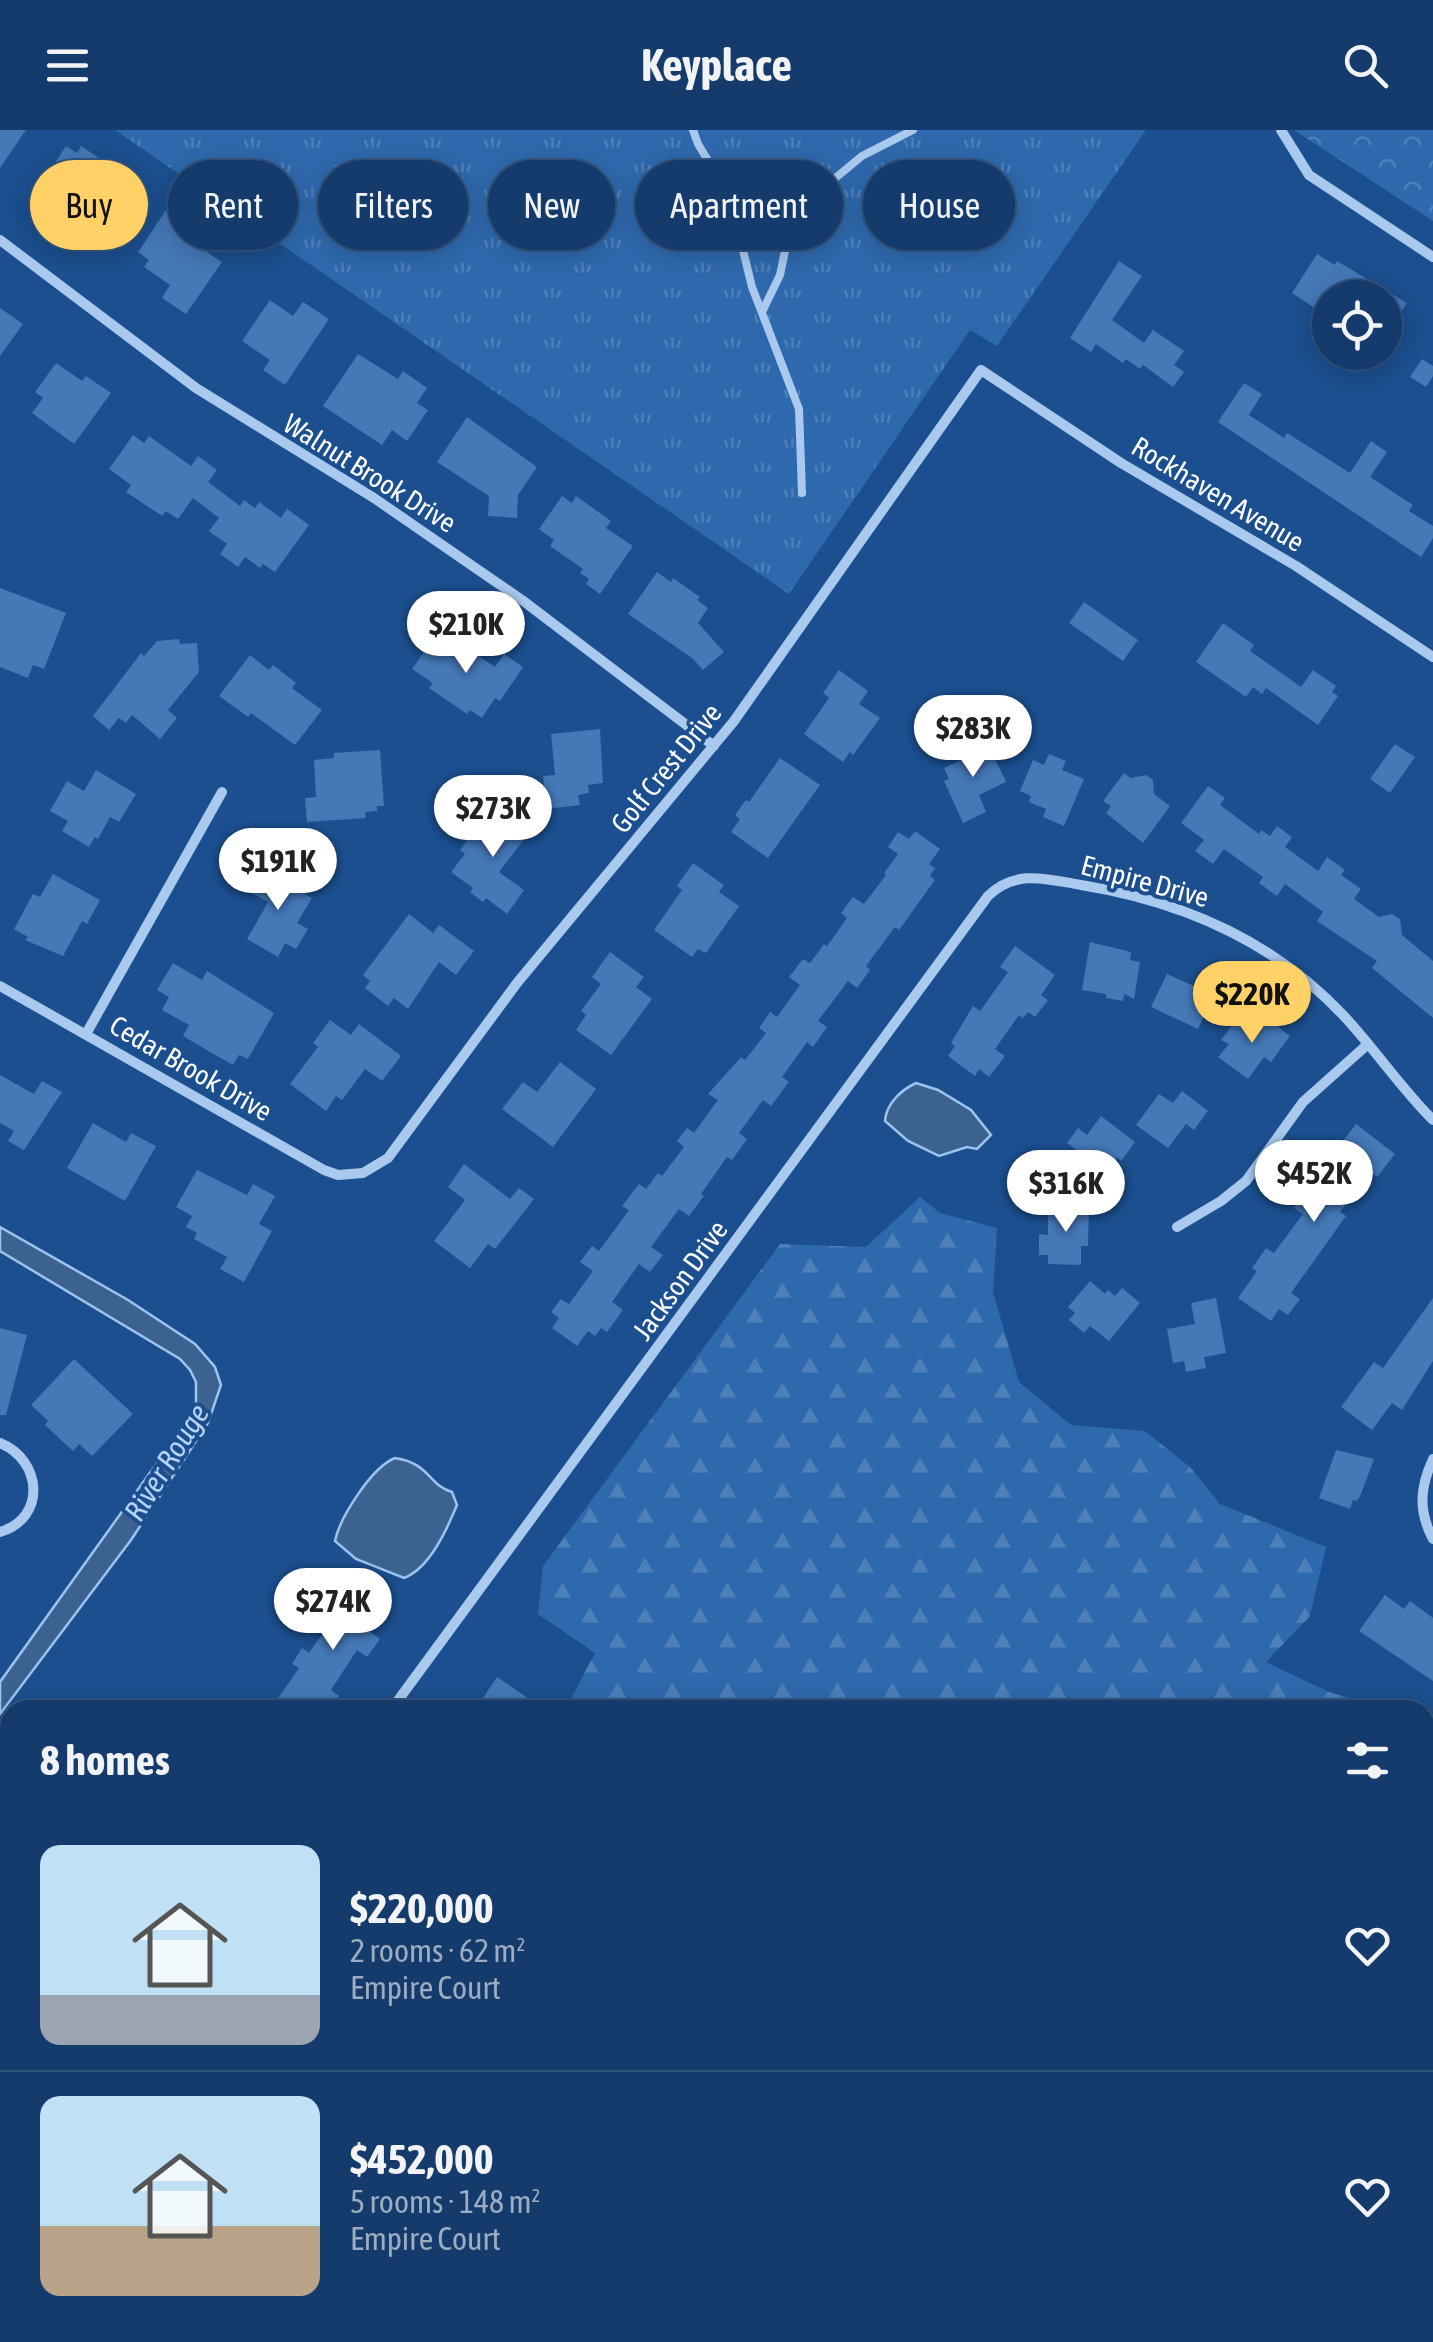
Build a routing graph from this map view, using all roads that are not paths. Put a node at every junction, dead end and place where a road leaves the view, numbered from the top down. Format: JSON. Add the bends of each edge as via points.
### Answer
{"nodes":[{"id":1,"x":693,"y":130,"type":"edge"},
{"id":2,"x":913,"y":130,"type":"edge"},
{"id":3,"x":1281,"y":130,"type":"edge"},
{"id":4,"x":708,"y":160,"type":"edge"},
{"id":5,"x":843,"y":171,"type":"edge"},
{"id":6,"x":0,"y":240,"type":"edge"},
{"id":7,"x":743,"y":250,"type":"edge"},
{"id":8,"x":785,"y":250,"type":"edge"},
{"id":9,"x":1433,"y":257,"type":"edge"},
{"id":10,"x":764,"y":310,"type":"junction"},
{"id":11,"x":980,"y":370,"type":"joint"},
{"id":12,"x":802,"y":492,"type":"dead end"},
{"id":13,"x":1433,"y":657,"type":"edge"},
{"id":14,"x":714,"y":746,"type":"junction"},
{"id":15,"x":222,"y":792,"type":"dead end"},
{"id":16,"x":1007,"y":881,"type":"joint"},
{"id":17,"x":0,"y":986,"type":"edge"},
{"id":18,"x":86,"y":1034,"type":"junction"},
{"id":19,"x":1368,"y":1044,"type":"junction"},
{"id":20,"x":1433,"y":1120,"type":"edge"},
{"id":21,"x":363,"y":1172,"type":"joint"},
{"id":22,"x":1177,"y":1227,"type":"dead end"},
{"id":23,"x":0,"y":1443,"type":"edge"},
{"id":24,"x":1433,"y":1459,"type":"edge"},
{"id":25,"x":0,"y":1532,"type":"edge"},
{"id":26,"x":1433,"y":1539,"type":"edge"},
{"id":27,"x":399,"y":1700,"type":"edge"}],
"edges":[{"from":1,"to":4,"type":"lane"},
{"from":2,"to":5,"type":"lane"},
{"from":3,"to":9,"type":"street","via":[[1308,175]]},
{"from":6,"to":14,"type":"street","name":"Walnut Brook Drive","via":[[196,388],[522,600]]},
{"from":7,"to":10,"type":"lane"},
{"from":8,"to":10,"type":"lane"},
{"from":10,"to":12,"type":"lane","via":[[799,408]]},
{"from":11,"to":13,"type":"street","name":"Rockhaven Avenue"},
{"from":11,"to":14,"type":"street","name":"Golf Crest Drive"},
{"from":14,"to":21,"type":"street","name":"Golf Crest Drive","via":[[547,945],[388,1158]]},
{"from":15,"to":18,"type":"street"},
{"from":16,"to":19,"type":"street","name":"Empire Drive","via":[[1090,886],[1202,917],[1285,964]]},
{"from":16,"to":27,"type":"street","name":"Jackson Drive","via":[[988,896]]},
{"from":17,"to":18,"type":"street","name":"Cedar Brook Drive"},
{"from":18,"to":21,"type":"street","name":"Cedar Brook Drive","via":[[324,1170]]},
{"from":19,"to":20,"type":"street","name":"Empire Drive"},
{"from":19,"to":22,"type":"street","via":[[1304,1102],[1246,1181]]},
{"from":23,"to":25,"type":"street","via":[[29,1467],[35,1496],[30,1512]]},
{"from":24,"to":26,"type":"street","via":[[1421,1495]]}]}
